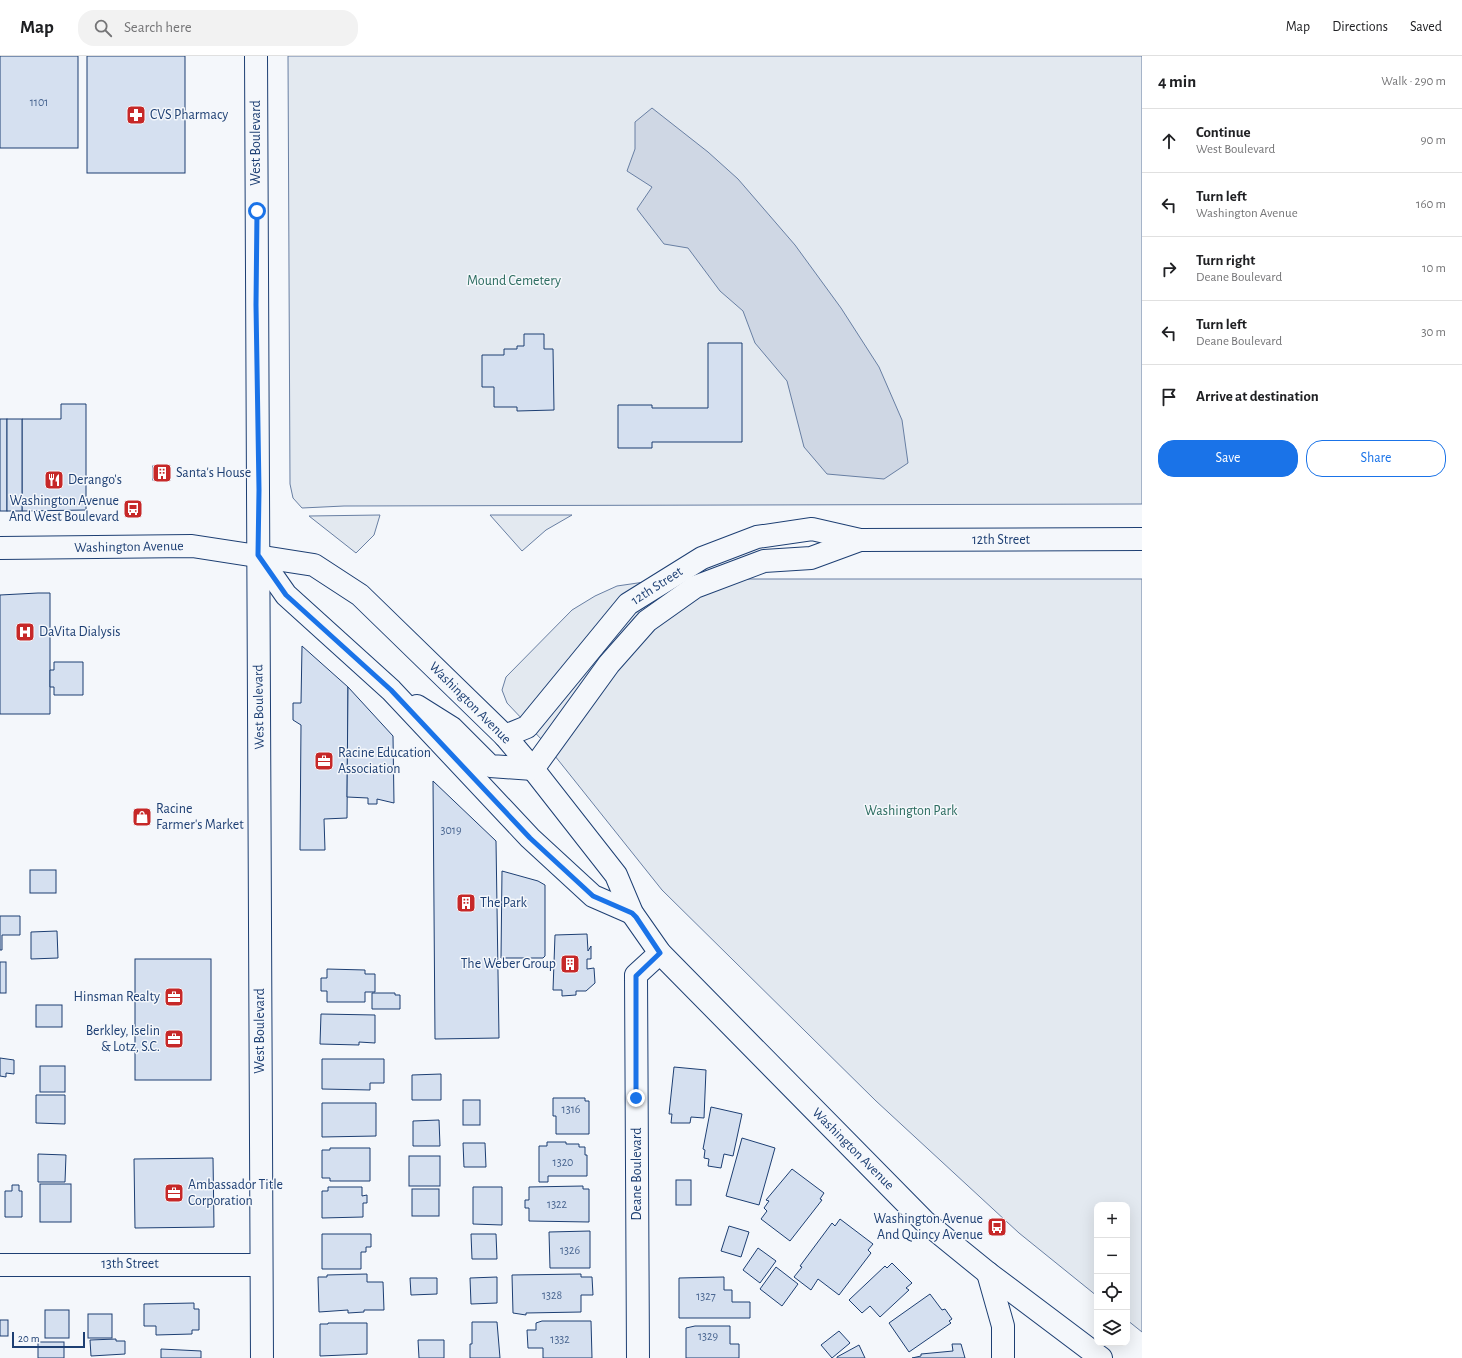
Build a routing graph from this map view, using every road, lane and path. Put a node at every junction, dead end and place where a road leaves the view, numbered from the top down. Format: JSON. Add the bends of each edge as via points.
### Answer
{"nodes":[{"id":1,"x":256,"y":56,"type":"edge"},
{"id":2,"x":1142,"y":539,"type":"edge"},
{"id":3,"x":860,"y":540,"type":"junction"},
{"id":4,"x":0,"y":548,"type":"edge"},
{"id":5,"x":258,"y":555,"type":"junction"},
{"id":6,"x":391,"y":690,"type":"junction"},
{"id":7,"x":505,"y":736,"type":"junction"},
{"id":8,"x":533,"y":769,"type":"junction"},
{"id":9,"x":632,"y":913,"type":"junction"},
{"id":10,"x":660,"y":953,"type":"junction"},
{"id":11,"x":0,"y":1265,"type":"edge"},
{"id":12,"x":260,"y":1265,"type":"junction"},
{"id":13,"x":988,"y":1273,"type":"junction"},
{"id":14,"x":262,"y":1358,"type":"edge"},
{"id":15,"x":638,"y":1358,"type":"edge"},
{"id":16,"x":1003,"y":1358,"type":"edge"},
{"id":17,"x":1101,"y":1358,"type":"edge"}],
"edges":[{"from":1,"to":5,"type":"street","name":"West Boulevard"},
{"from":2,"to":3,"type":"street","name":"12th Street"},
{"from":3,"to":7,"type":"street","name":"12th Street","via":[[812,529],[757,537],[702,558],[628,604],[527,727]]},
{"from":3,"to":8,"type":"street","name":"12th Street","via":[[811,558],[764,561],[695,587],[647,622],[609,664]]},
{"from":4,"to":5,"type":"street","name":"Washington Avenue","via":[[192,546]]},
{"from":5,"to":6,"type":"street","via":[[286,595]]},
{"from":5,"to":7,"type":"street","name":"Washington Avenue","via":[[314,565],[360,595]]},
{"from":5,"to":12,"type":"street","name":"West Boulevard"},
{"from":6,"to":8,"type":"street","via":[[452,728],[490,766]]},
{"from":6,"to":9,"type":"street","via":[[530,838],[593,896]]},
{"from":7,"to":8,"type":"street","name":"Washington Avenue"},
{"from":8,"to":9,"type":"street","name":"Washington Avenue","via":[[616,875]]},
{"from":9,"to":10,"type":"street","name":"Washington Avenue"},
{"from":10,"to":13,"type":"street","name":"Washington Avenue","via":[[924,1221]]},
{"from":10,"to":15,"type":"street","name":"Deane Boulevard","via":[[636,976]]},
{"from":11,"to":12,"type":"street","name":"13th Street"},
{"from":12,"to":14,"type":"street","name":"West Boulevard"},
{"from":13,"to":16,"type":"street","via":[[1003,1326]]},
{"from":13,"to":17,"type":"street","name":"Washington Avenue"}]}
